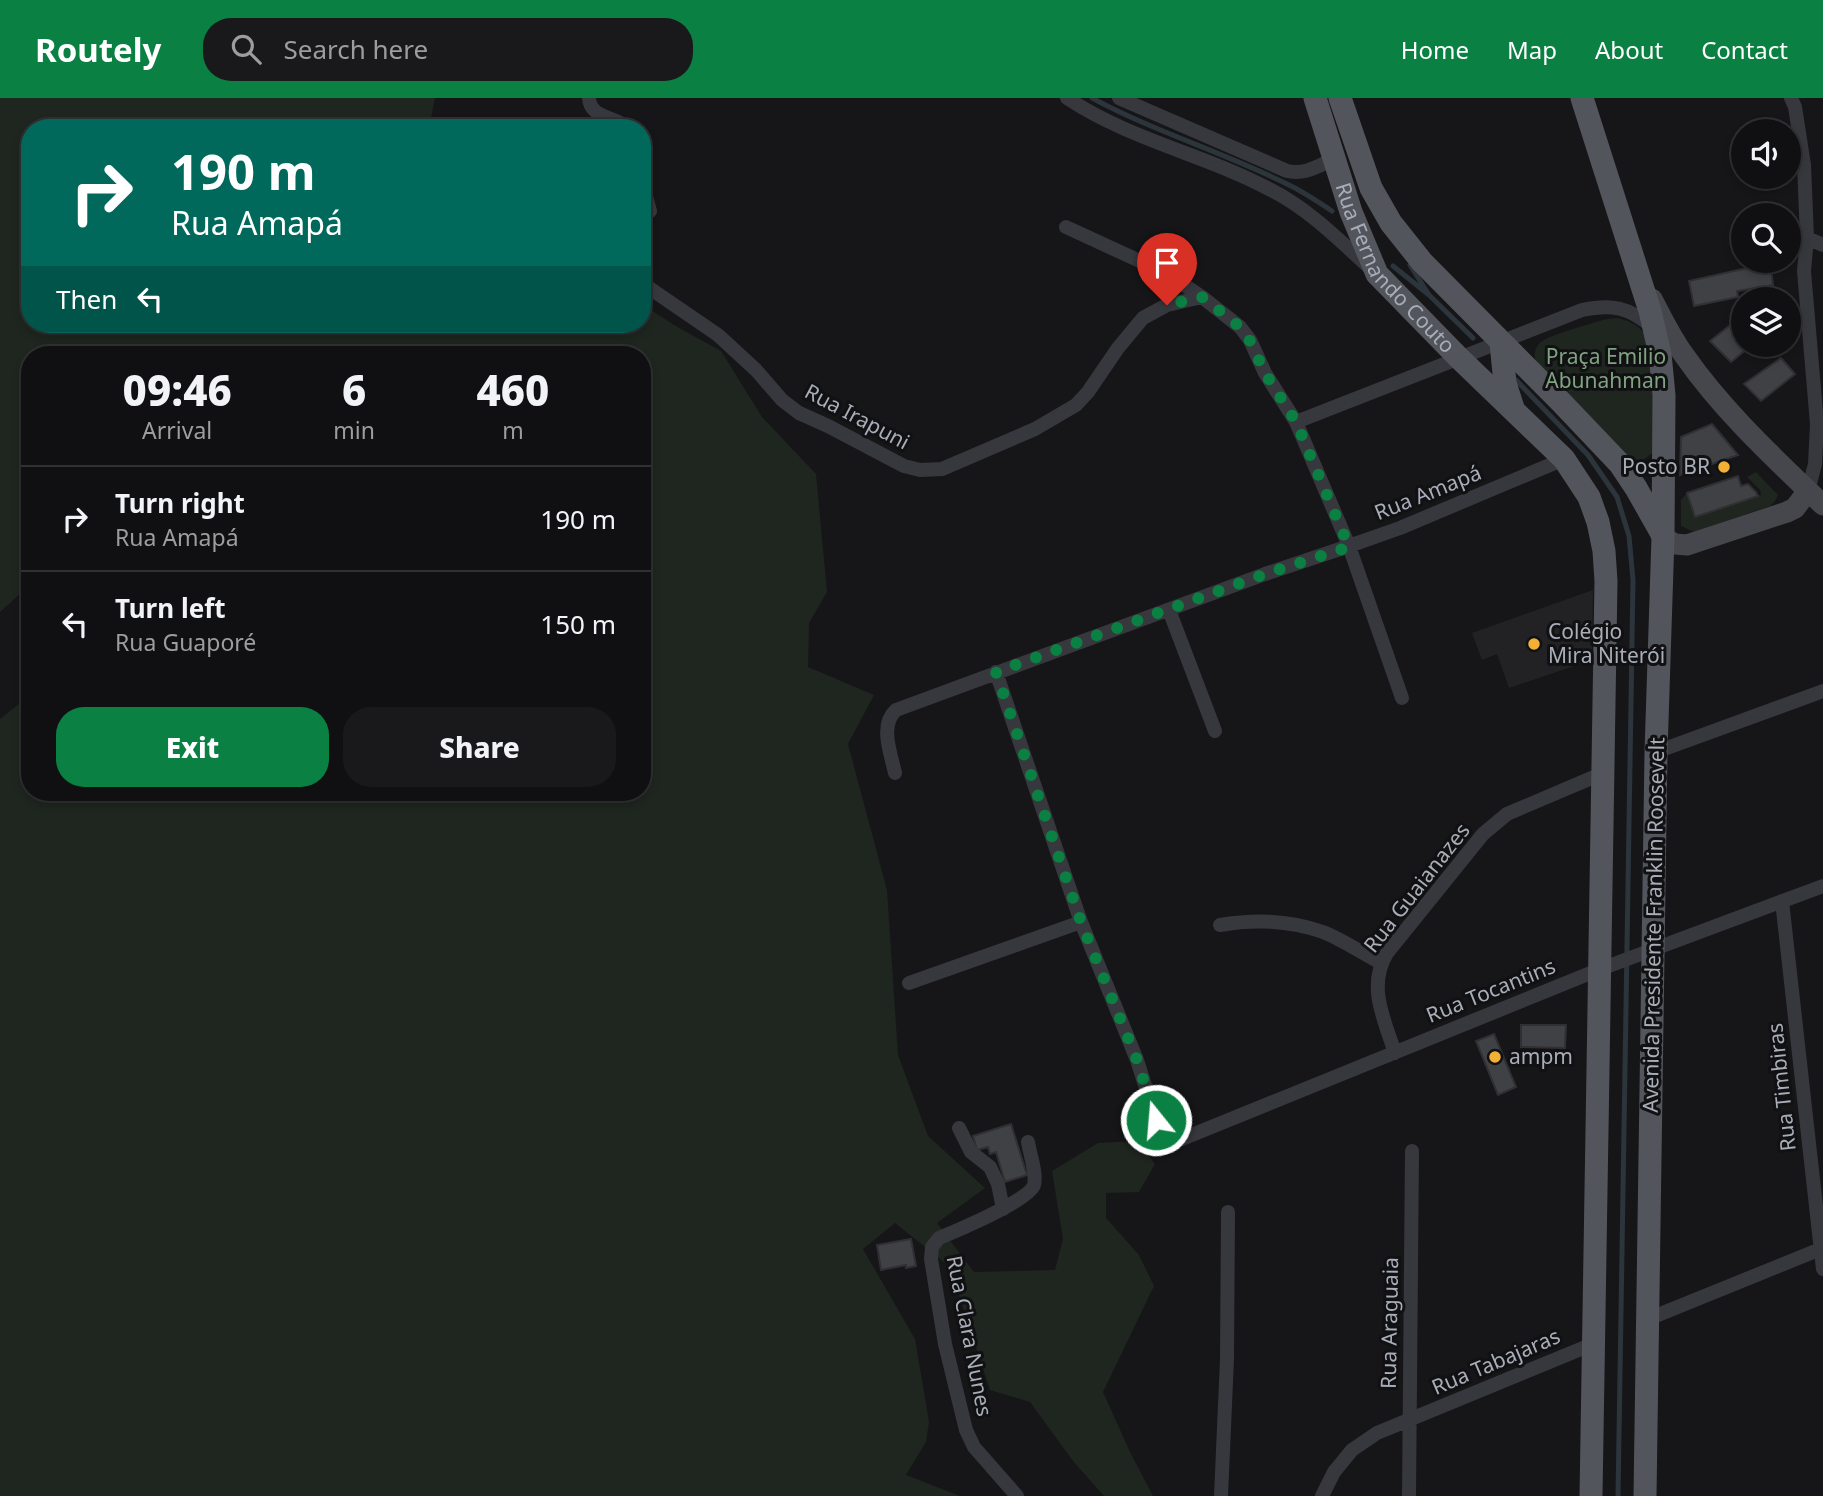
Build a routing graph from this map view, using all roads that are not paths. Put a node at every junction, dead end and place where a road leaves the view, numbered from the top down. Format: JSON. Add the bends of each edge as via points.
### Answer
{"nodes":[{"id":1,"x":589,"y":98,"type":"edge"},
{"id":2,"x":1068,"y":98,"type":"edge"},
{"id":3,"x":1119,"y":98,"type":"edge"},
{"id":4,"x":1315,"y":98,"type":"edge"},
{"id":5,"x":1340,"y":98,"type":"edge"},
{"id":6,"x":1582,"y":98,"type":"edge"},
{"id":7,"x":1791,"y":98,"type":"edge"},
{"id":8,"x":611,"y":119,"type":"edge"},
{"id":9,"x":1334,"y":159,"type":"junction"},
{"id":10,"x":1066,"y":226,"type":"dead end"},
{"id":11,"x":1807,"y":238,"type":"junction"},
{"id":12,"x":1823,"y":245,"type":"edge"},
{"id":13,"x":1377,"y":274,"type":"junction"},
{"id":14,"x":1639,"y":275,"type":"junction"},
{"id":15,"x":651,"y":290,"type":"edge"},
{"id":16,"x":1202,"y":297,"type":"junction"},
{"id":17,"x":1656,"y":330,"type":"junction"},
{"id":18,"x":1501,"y":343,"type":"junction"},
{"id":19,"x":1459,"y":358,"type":"junction"},
{"id":20,"x":1515,"y":411,"type":"junction"},
{"id":21,"x":1296,"y":422,"type":"junction"},
{"id":22,"x":1665,"y":441,"type":"junction"},
{"id":23,"x":1563,"y":459,"type":"junction"},
{"id":24,"x":1620,"y":464,"type":"junction"},
{"id":25,"x":1815,"y":498,"type":"edge"},
{"id":26,"x":1663,"y":537,"type":"junction"},
{"id":27,"x":1349,"y":547,"type":"junction"},
{"id":28,"x":1169,"y":610,"type":"junction"},
{"id":29,"x":996,"y":672,"type":"junction"},
{"id":30,"x":1823,"y":691,"type":"edge"},
{"id":31,"x":1402,"y":698,"type":"dead end"},
{"id":32,"x":1215,"y":731,"type":"dead end"},
{"id":33,"x":1656,"y":752,"type":"junction"},
{"id":34,"x":895,"y":773,"type":"dead end"},
{"id":35,"x":1601,"y":774,"type":"junction"},
{"id":36,"x":1823,"y":886,"type":"edge"},
{"id":37,"x":1782,"y":901,"type":"junction"},
{"id":38,"x":1081,"y":922,"type":"junction"},
{"id":39,"x":1220,"y":925,"type":"dead end"},
{"id":40,"x":1646,"y":952,"type":"junction"},
{"id":41,"x":1381,"y":963,"type":"junction"},
{"id":42,"x":1608,"y":966,"type":"junction"},
{"id":43,"x":909,"y":983,"type":"dead end"},
{"id":44,"x":1395,"y":1053,"type":"junction"},
{"id":45,"x":959,"y":1128,"type":"dead end"},
{"id":46,"x":1028,"y":1142,"type":"dead end"},
{"id":47,"x":1412,"y":1151,"type":"dead end"},
{"id":48,"x":1003,"y":1209,"type":"junction"},
{"id":49,"x":1228,"y":1212,"type":"dead end"},
{"id":50,"x":1822,"y":1248,"type":"edge"},
{"id":51,"x":1823,"y":1269,"type":"edge"},
{"id":52,"x":1648,"y":1319,"type":"junction"},
{"id":53,"x":1592,"y":1344,"type":"junction"},
{"id":54,"x":1410,"y":1420,"type":"junction"},
{"id":55,"x":1017,"y":1496,"type":"edge"},
{"id":56,"x":1221,"y":1496,"type":"edge"},
{"id":57,"x":1322,"y":1496,"type":"edge"},
{"id":58,"x":1409,"y":1496,"type":"edge"},
{"id":59,"x":1591,"y":1496,"type":"edge"},
{"id":60,"x":1645,"y":1496,"type":"edge"}],
"edges":[{"from":1,"to":8,"type":"street","via":[[594,110]]},
{"from":2,"to":13,"type":"street","via":[[1112,123],[1273,190],[1305,210]]},
{"from":3,"to":9,"type":"street","via":[[1287,171],[1306,172]]},
{"from":4,"to":9,"type":"main road","name":"Rua Fernando Couto"},
{"from":5,"to":18,"type":"main road","name":"Rua Fernando Couto","via":[[1371,188],[1391,223],[1422,262]]},
{"from":6,"to":14,"type":"main road","name":"Avenida Presidente Franklin Roosevelt"},
{"from":7,"to":11,"type":"street","via":[[1804,165]]},
{"from":9,"to":13,"type":"main road","name":"Rua Fernando Couto"},
{"from":10,"to":16,"type":"street","via":[[1168,274]]},
{"from":11,"to":12,"type":"street"},
{"from":11,"to":25,"type":"street","via":[[1805,295],[1818,438]]},
{"from":13,"to":19,"type":"main road","name":"Rua Fernando Couto"},
{"from":14,"to":17,"type":"main road","name":"Avenida Presidente Franklin Roosevelt"},
{"from":14,"to":25,"type":"main road","via":[[1685,356],[1729,412]]},
{"from":15,"to":16,"type":"street","name":"Rua Irapuni","via":[[718,335],[799,413],[920,470],[942,469],[1035,429],[1076,405],[1143,318],[1167,305]]},
{"from":16,"to":21,"type":"street","via":[[1240,327]]},
{"from":17,"to":18,"type":"street","via":[[1637,315],[1600,306]]},
{"from":17,"to":22,"type":"main road","name":"Avenida Presidente Franklin Roosevelt"},
{"from":18,"to":19,"type":"street"},
{"from":18,"to":20,"type":"main road","via":[[1505,383]]},
{"from":18,"to":24,"type":"main road"},
{"from":19,"to":20,"type":"main road","name":"Rua Fernando Couto"},
{"from":19,"to":21,"type":"street"},
{"from":20,"to":23,"type":"main road"},
{"from":21,"to":27,"type":"street"},
{"from":22,"to":24,"type":"main road","via":[[1650,464],[1633,468]]},
{"from":22,"to":26,"type":"main road","name":"Avenida Presidente Franklin Roosevelt"},
{"from":23,"to":27,"type":"street","name":"Rua Amapá"},
{"from":23,"to":35,"type":"main road","via":[[1589,497],[1604,551]]},
{"from":24,"to":26,"type":"main road"},
{"from":25,"to":26,"type":"main road","via":[[1687,545]]},
{"from":26,"to":33,"type":"main road","name":"Avenida Presidente Franklin Roosevelt"},
{"from":27,"to":28,"type":"street","name":"Rua Amapá"},
{"from":27,"to":31,"type":"street"},
{"from":28,"to":29,"type":"street","name":"Rua Amapá"},
{"from":28,"to":32,"type":"street"},
{"from":29,"to":34,"type":"street","name":"Rua Amapá","via":[[890,715],[886,729]]},
{"from":29,"to":38,"type":"street"},
{"from":30,"to":33,"type":"street"},
{"from":33,"to":40,"type":"main road","name":"Avenida Presidente Franklin Roosevelt"},
{"from":35,"to":41,"type":"street","name":"Rua Guaianazes","via":[[1507,814],[1483,834]]},
{"from":35,"to":42,"type":"main road"},
{"from":36,"to":37,"type":"street","name":"Rua Tocantins"},
{"from":37,"to":40,"type":"street","name":"Rua Tocantins"},
{"from":37,"to":50,"type":"street","name":"Rua Timbiras"},
{"from":38,"to":43,"type":"street"},
{"from":38,"to":44,"type":"street","name":"Rua Tocantins","via":[[1156,1120],[1177,1141]]},
{"from":39,"to":41,"type":"street","via":[[1248,920],[1294,925],[1324,933]]},
{"from":40,"to":42,"type":"street","name":"Rua Tocantins"},
{"from":40,"to":52,"type":"main road","name":"Avenida Presidente Franklin Roosevelt"},
{"from":41,"to":44,"type":"street","name":"Rua Guaianazes","via":[[1377,996]]},
{"from":42,"to":44,"type":"street","name":"Rua Tocantins"},
{"from":42,"to":53,"type":"main road"},
{"from":45,"to":48,"type":"street","via":[[967,1146],[990,1167]]},
{"from":46,"to":48,"type":"street","name":"Rua Clara Nunes","via":[[1034,1186]]},
{"from":47,"to":54,"type":"street","name":"Rua Araguaia"},
{"from":48,"to":55,"type":"street","name":"Rua Clara Nunes","via":[[939,1238],[931,1259],[966,1430],[974,1447]]},
{"from":49,"to":56,"type":"street"},
{"from":50,"to":51,"type":"street","name":"Rua Timbiras"},
{"from":50,"to":52,"type":"street"},
{"from":52,"to":60,"type":"main road","name":"Avenida Presidente Franklin Roosevelt"},
{"from":53,"to":54,"type":"street","name":"Rua Tabajaras"},
{"from":53,"to":59,"type":"main road"},
{"from":54,"to":57,"type":"street","name":"Rua Tabajaras","via":[[1377,1433],[1352,1450]]},
{"from":54,"to":58,"type":"street","name":"Rua Araguaia"}]}
